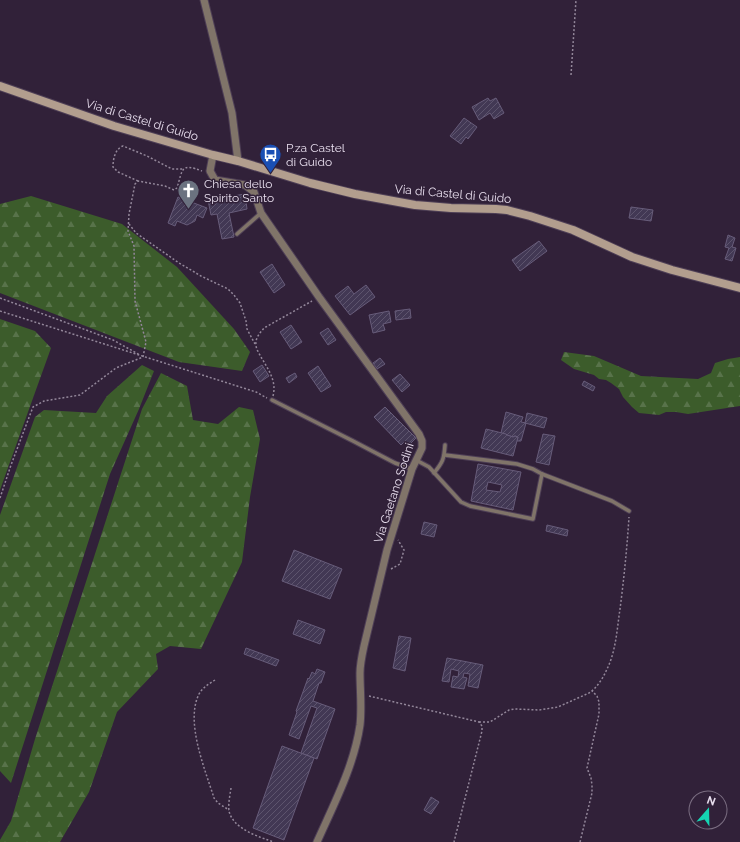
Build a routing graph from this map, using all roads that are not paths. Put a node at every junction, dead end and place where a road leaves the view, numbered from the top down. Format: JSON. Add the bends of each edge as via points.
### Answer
{"nodes":[{"id":1,"x":204,"y":0,"type":"edge"},
{"id":2,"x":0,"y":86,"type":"edge"},
{"id":3,"x":214,"y":155,"type":"junction"},
{"id":4,"x":238,"y":161,"type":"junction"},
{"id":5,"x":261,"y":213,"type":"junction"},
{"id":6,"x":237,"y":234,"type":"dead end"},
{"id":7,"x":740,"y":288,"type":"edge"},
{"id":8,"x":272,"y":400,"type":"road end"},
{"id":9,"x":445,"y":445,"type":"dead end"},
{"id":10,"x":444,"y":455,"type":"junction"},
{"id":11,"x":416,"y":460,"type":"junction"},
{"id":12,"x":412,"y":469,"type":"junction"},
{"id":13,"x":434,"y":473,"type":"junction"},
{"id":14,"x":542,"y":474,"type":"junction"},
{"id":15,"x":629,"y":511,"type":"road end"},
{"id":16,"x":317,"y":842,"type":"edge"}],
"edges":[{"from":1,"to":4,"type":"street","via":[[232,113]]},
{"from":2,"to":3,"type":"street","name":"Via di Castel di Guido","via":[[114,126]]},
{"from":3,"to":4,"type":"street","name":"Via di Castel di Guido"},
{"from":3,"to":5,"type":"street","name":"Via Gaetano Sodini","via":[[210,171],[215,180],[245,185],[254,192]]},
{"from":4,"to":7,"type":"street","name":"Via di Castel di Guido","via":[[310,183],[387,201],[518,212],[573,230],[644,262]]},
{"from":5,"to":6,"type":"lane"},
{"from":5,"to":11,"type":"street","name":"Via Gaetano Sodini","via":[[420,436],[422,445]]},
{"from":8,"to":12,"type":"lane","via":[[395,463]]},
{"from":9,"to":10,"type":"lane"},
{"from":10,"to":13,"type":"lane","via":[[442,463]]},
{"from":10,"to":14,"type":"lane","via":[[517,464]]},
{"from":11,"to":12,"type":"street","name":"Via Gaetano Sodini"},
{"from":11,"to":13,"type":"lane"},
{"from":12,"to":16,"type":"street","name":"Via Gaetano Sodini","via":[[392,532],[361,659],[360,724],[356,745],[347,775]]},
{"from":13,"to":14,"type":"lane","via":[[462,502],[470,506],[533,519]]},
{"from":14,"to":15,"type":"lane","via":[[612,501]]}]}
